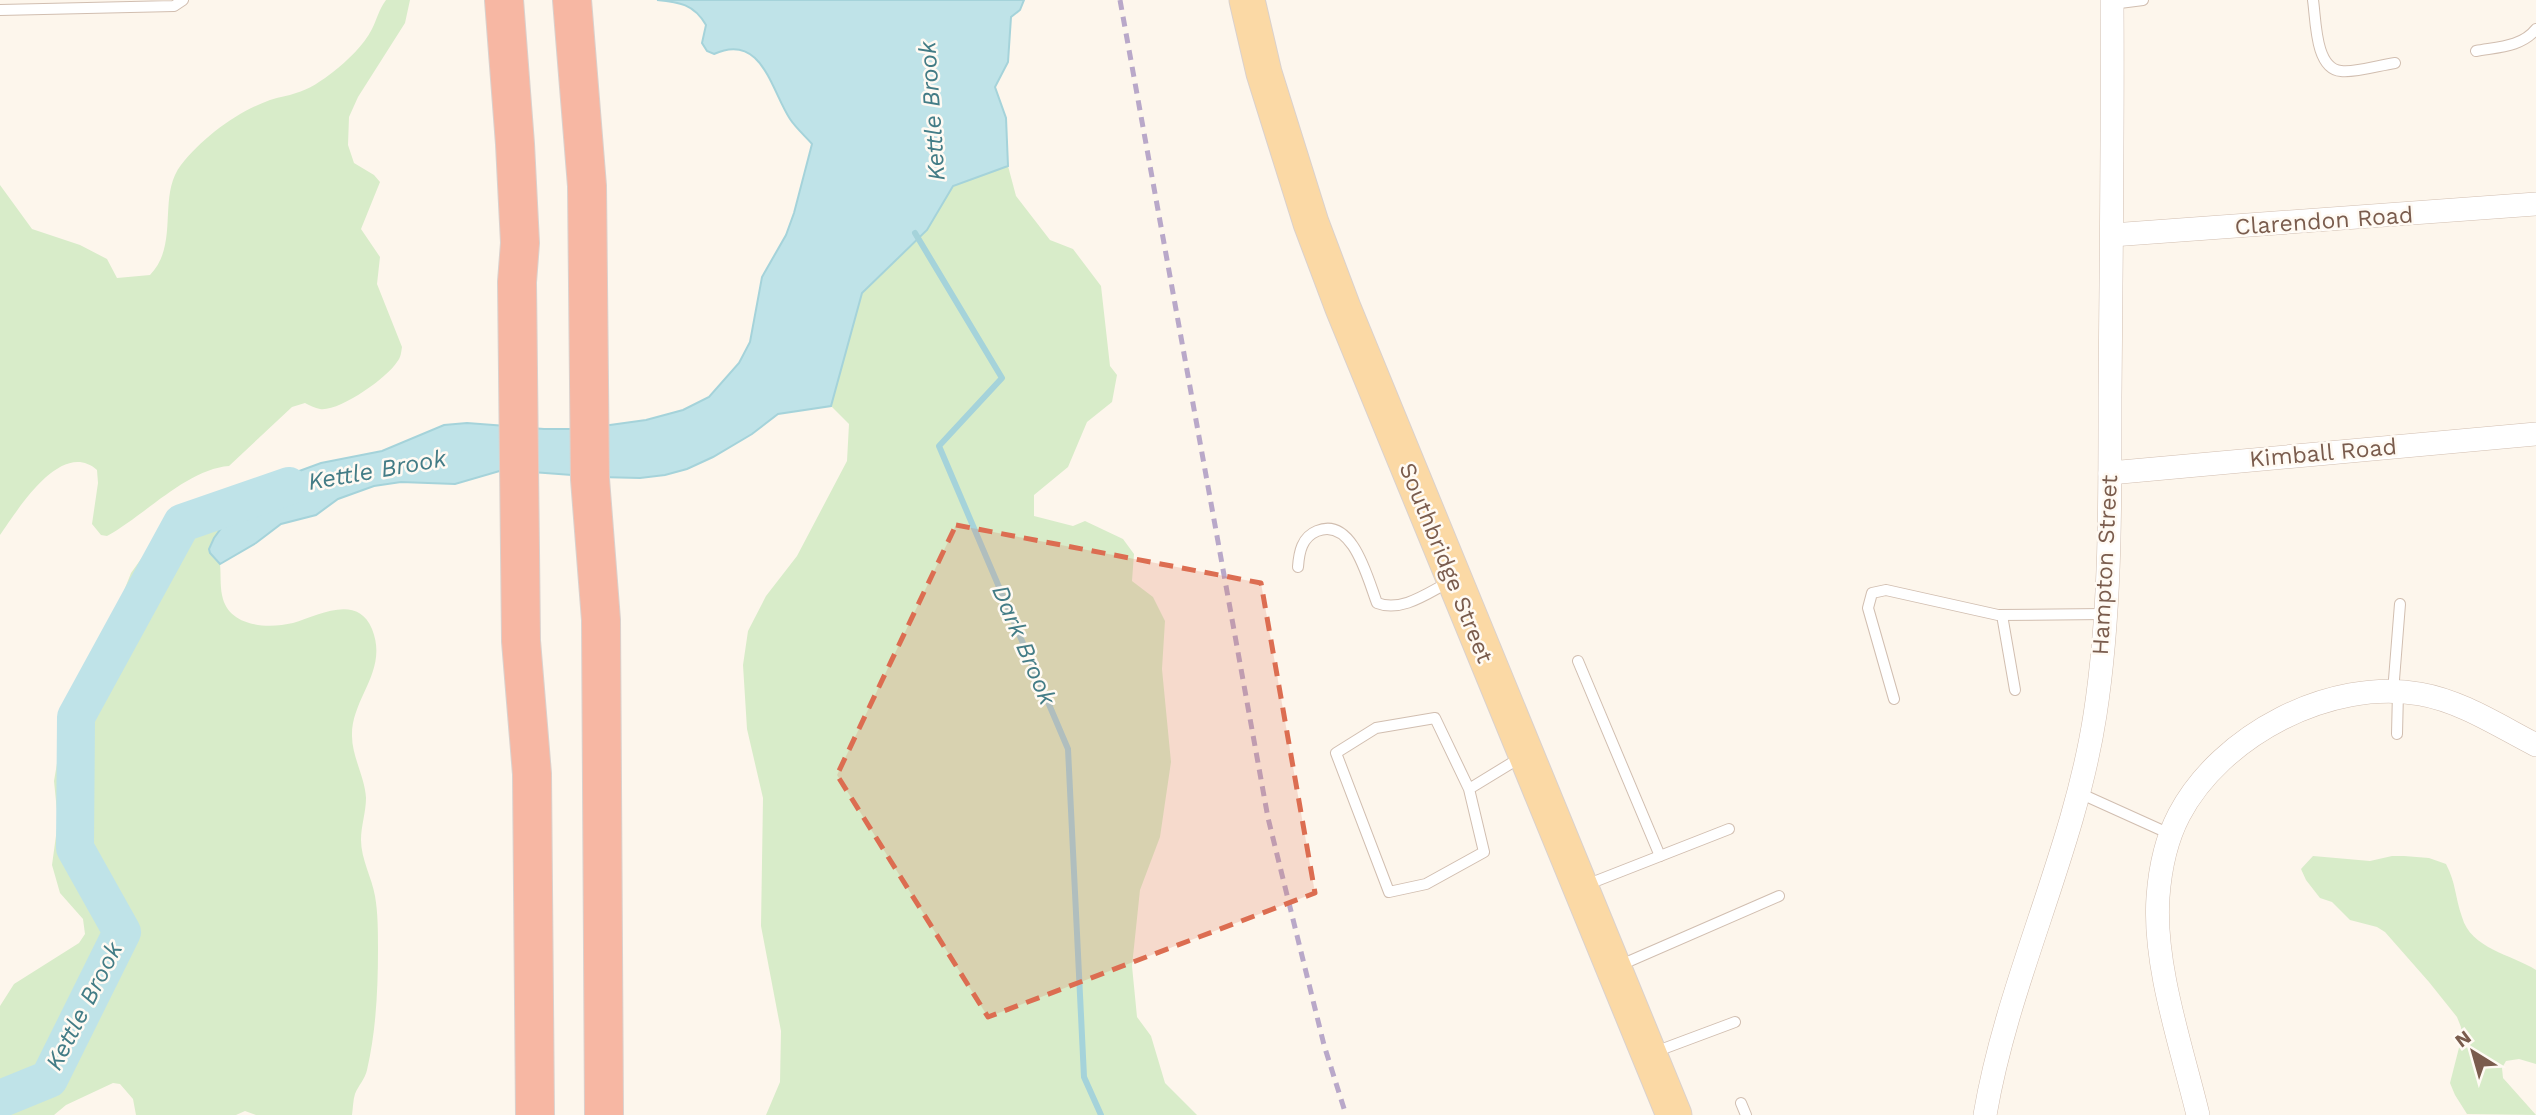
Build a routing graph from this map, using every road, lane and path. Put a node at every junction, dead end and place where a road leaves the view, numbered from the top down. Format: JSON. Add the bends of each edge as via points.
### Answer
{"nodes":[{"id":1,"x":183,"y":0,"type":"edge"},
{"id":2,"x":504,"y":0,"type":"edge"},
{"id":3,"x":572,"y":0,"type":"edge"},
{"id":4,"x":1247,"y":0,"type":"edge"},
{"id":5,"x":2143,"y":0,"type":"edge"},
{"id":6,"x":2313,"y":0,"type":"edge"},
{"id":7,"x":2112,"y":2,"type":"edge"},
{"id":8,"x":0,"y":10,"type":"edge"},
{"id":9,"x":2536,"y":29,"type":"edge"},
{"id":10,"x":2476,"y":51,"type":"dead end"},
{"id":11,"x":2395,"y":63,"type":"dead end"},
{"id":12,"x":2536,"y":204,"type":"edge"},
{"id":13,"x":2112,"y":235,"type":"junction"},
{"id":14,"x":2536,"y":434,"type":"edge"},
{"id":15,"x":2110,"y":473,"type":"junction"},
{"id":16,"x":1297,"y":567,"type":"dead end"},
{"id":17,"x":1453,"y":579,"type":"junction"},
{"id":18,"x":2400,"y":604,"type":"dead end"},
{"id":19,"x":2104,"y":614,"type":"junction"},
{"id":20,"x":2002,"y":615,"type":"junction"},
{"id":21,"x":1578,"y":661,"type":"dead end"},
{"id":22,"x":2015,"y":690,"type":"dead end"},
{"id":23,"x":2396,"y":692,"type":"junction"},
{"id":24,"x":1894,"y":699,"type":"dead end"},
{"id":25,"x":2397,"y":734,"type":"dead end"},
{"id":26,"x":2536,"y":745,"type":"edge"},
{"id":27,"x":1526,"y":755,"type":"junction"},
{"id":28,"x":1469,"y":789,"type":"junction"},
{"id":29,"x":2077,"y":792,"type":"junction"},
{"id":30,"x":1729,"y":828,"type":"dead end"},
{"id":31,"x":2170,"y":834,"type":"junction"},
{"id":32,"x":1660,"y":856,"type":"junction"},
{"id":33,"x":1580,"y":887,"type":"junction"},
{"id":34,"x":1779,"y":896,"type":"dead end"},
{"id":35,"x":1614,"y":968,"type":"junction"},
{"id":36,"x":1735,"y":1022,"type":"dead end"},
{"id":37,"x":1649,"y":1054,"type":"junction"},
{"id":38,"x":1741,"y":1103,"type":"dead end"},
{"id":39,"x":535,"y":1115,"type":"edge"},
{"id":40,"x":604,"y":1115,"type":"edge"},
{"id":41,"x":1674,"y":1115,"type":"edge"},
{"id":42,"x":1746,"y":1115,"type":"edge"},
{"id":43,"x":1984,"y":1115,"type":"edge"},
{"id":44,"x":2198,"y":1115,"type":"edge"}],
"edges":[{"from":1,"to":8,"type":"lane","via":[[174,6]]},
{"from":2,"to":39,"type":"highway","via":[[520,243],[521,641],[532,774]]},
{"from":3,"to":40,"type":"highway","via":[[587,186],[590,480],[601,620]]},
{"from":4,"to":17,"type":"main road","name":"Southbridge Street","via":[[1264,73],[1311,223]]},
{"from":5,"to":7,"type":"lane"},
{"from":6,"to":11,"type":"lane","via":[[2322,57],[2328,67],[2341,71]]},
{"from":7,"to":13,"type":"street","name":"Hampton Street"},
{"from":9,"to":10,"type":"lane","via":[[2524,41]]},
{"from":12,"to":13,"type":"street","name":"Clarendon Road"},
{"from":13,"to":15,"type":"street","name":"Hampton Street"},
{"from":14,"to":15,"type":"street","name":"Kimball Road"},
{"from":15,"to":19,"type":"street","name":"Hampton Street"},
{"from":16,"to":17,"type":"lane","via":[[1306,538],[1328,528],[1354,545],[1377,603],[1386,607],[1403,605]]},
{"from":17,"to":27,"type":"main road","name":"Southbridge Street"},
{"from":18,"to":23,"type":"lane"},
{"from":19,"to":20,"type":"lane"},
{"from":19,"to":29,"type":"street","name":"Hampton Street","via":[[2095,717]]},
{"from":20,"to":22,"type":"lane"},
{"from":20,"to":24,"type":"lane","via":[[1886,590],[1872,593],[1868,608]]},
{"from":21,"to":32,"type":"lane"},
{"from":23,"to":25,"type":"lane"},
{"from":23,"to":26,"type":"street","via":[[2442,699]]},
{"from":23,"to":31,"type":"street","via":[[2367,692],[2320,703],[2260,730],[2203,779]]},
{"from":27,"to":28,"type":"lane"},
{"from":27,"to":33,"type":"main road","name":"Southbridge Street"},
{"from":28,"to":28,"type":"lane","via":[[1435,718],[1376,728],[1336,753],[1389,892],[1426,884],[1484,852]]},
{"from":29,"to":31,"type":"lane"},
{"from":29,"to":43,"type":"street","name":"Hampton Street","via":[[2002,1038]]},
{"from":30,"to":32,"type":"lane"},
{"from":31,"to":44,"type":"street","via":[[2158,897],[2161,960]]},
{"from":32,"to":33,"type":"lane"},
{"from":33,"to":35,"type":"main road","name":"Southbridge Street"},
{"from":34,"to":35,"type":"lane"},
{"from":35,"to":37,"type":"main road","name":"Southbridge Street"},
{"from":36,"to":37,"type":"lane"},
{"from":37,"to":41,"type":"main road","name":"Southbridge Street"},
{"from":38,"to":42,"type":"lane"}]}
